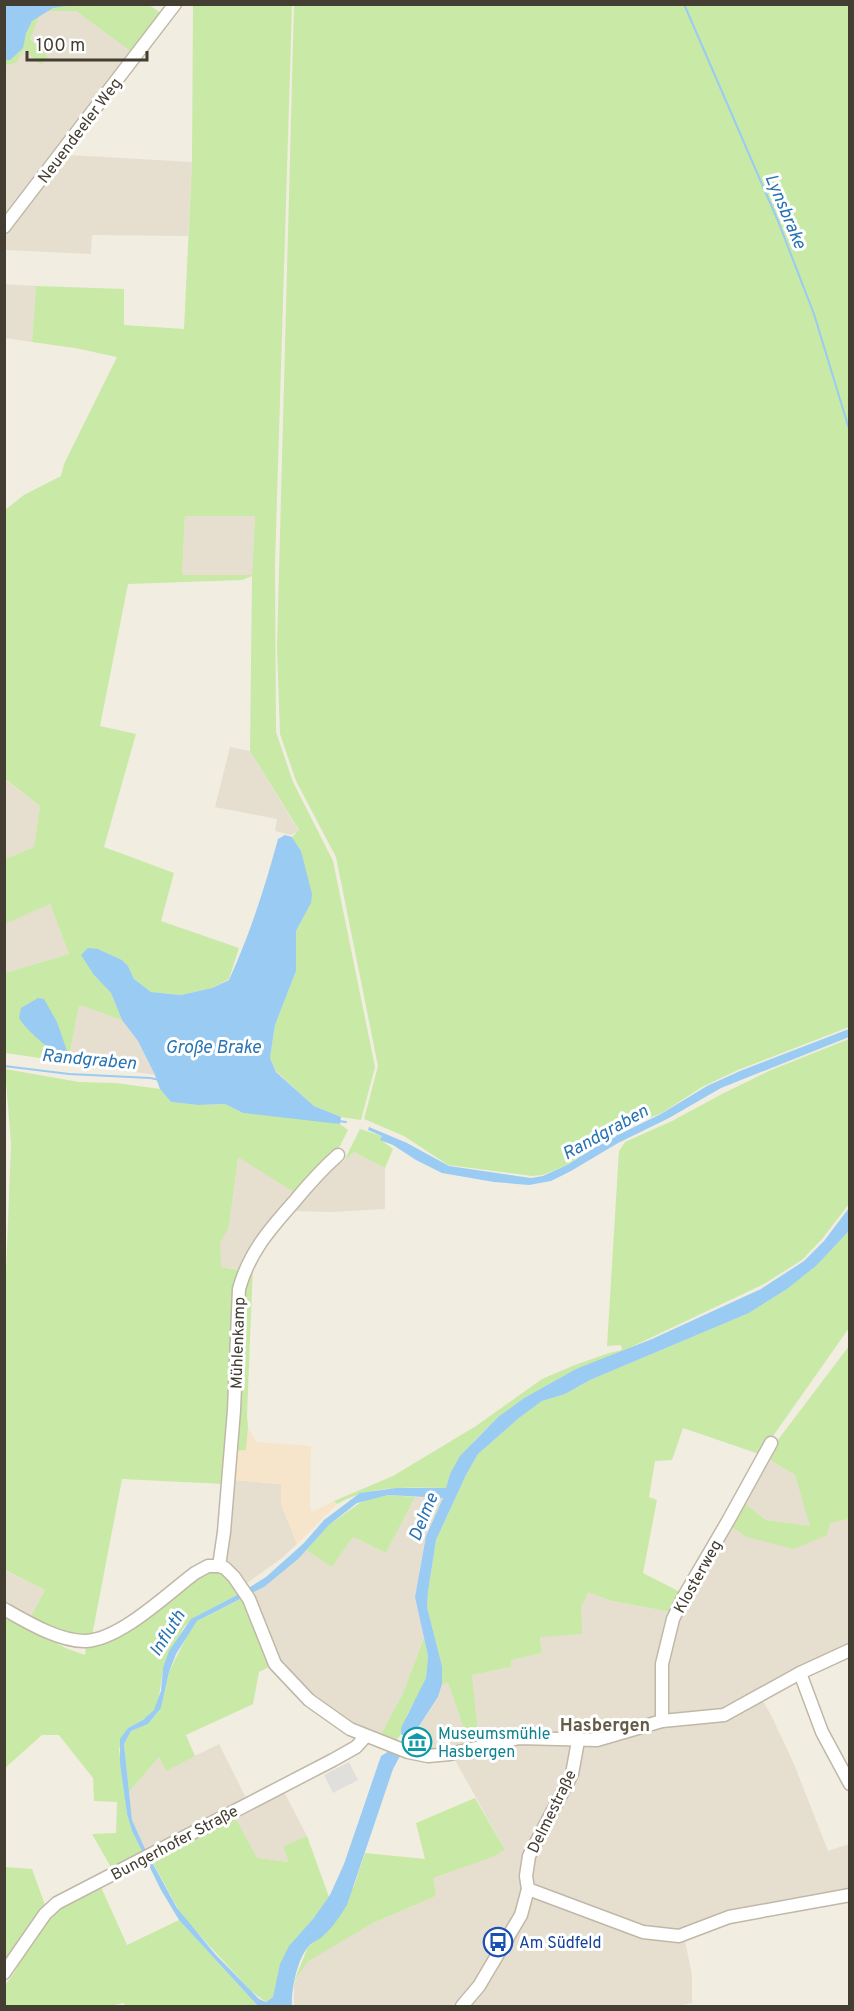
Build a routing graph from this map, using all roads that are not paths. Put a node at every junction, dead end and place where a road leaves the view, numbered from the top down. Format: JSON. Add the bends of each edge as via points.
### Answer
{"nodes":[{"id":1,"x":175,"y":4,"type":"edge"},
{"id":2,"x":4,"y":226,"type":"edge"},
{"id":3,"x":338,"y":1155,"type":"dead end"},
{"id":4,"x":771,"y":1443,"type":"dead end"},
{"id":5,"x":219,"y":1566,"type":"junction"},
{"id":6,"x":4,"y":1609,"type":"edge"},
{"id":7,"x":849,"y":1650,"type":"edge"},
{"id":8,"x":800,"y":1673,"type":"junction"},
{"id":9,"x":662,"y":1721,"type":"junction"},
{"id":10,"x":366,"y":1736,"type":"junction"},
{"id":11,"x":578,"y":1741,"type":"junction"},
{"id":12,"x":849,"y":1784,"type":"edge"},
{"id":13,"x":528,"y":1889,"type":"junction"},
{"id":14,"x":849,"y":1895,"type":"edge"},
{"id":15,"x":4,"y":1973,"type":"edge"},
{"id":16,"x":462,"y":2007,"type":"edge"}],
"edges":[{"from":1,"to":2,"type":"street","name":"Neuendeeler Weg"},
{"from":3,"to":5,"type":"street","name":"Mühlenkamp","via":[[261,1239],[244,1270],[239,1289],[232,1433]]},
{"from":4,"to":9,"type":"street","name":"Klosterweg","via":[[673,1619],[662,1664]]},
{"from":5,"to":6,"type":"street","via":[[208,1566],[195,1573],[120,1630],[94,1639],[70,1639]]},
{"from":5,"to":10,"type":"street","via":[[225,1568],[249,1599],[275,1664],[309,1700]]},
{"from":7,"to":8,"type":"street"},
{"from":8,"to":9,"type":"street","via":[[724,1715]]},
{"from":8,"to":12,"type":"street","via":[[822,1732]]},
{"from":9,"to":11,"type":"street","via":[[597,1740]]},
{"from":10,"to":11,"type":"street","via":[[428,1756],[519,1738]]},
{"from":10,"to":15,"type":"street","name":"Bungerhofer Straße","via":[[356,1747],[333,1760],[57,1904],[45,1914]]},
{"from":11,"to":13,"type":"street","name":"Delmestraße","via":[[572,1774],[529,1856]]},
{"from":13,"to":14,"type":"street","via":[[643,1932],[679,1936],[729,1917]]},
{"from":13,"to":16,"type":"street","name":"Delmestraße","via":[[521,1915]]}]}
